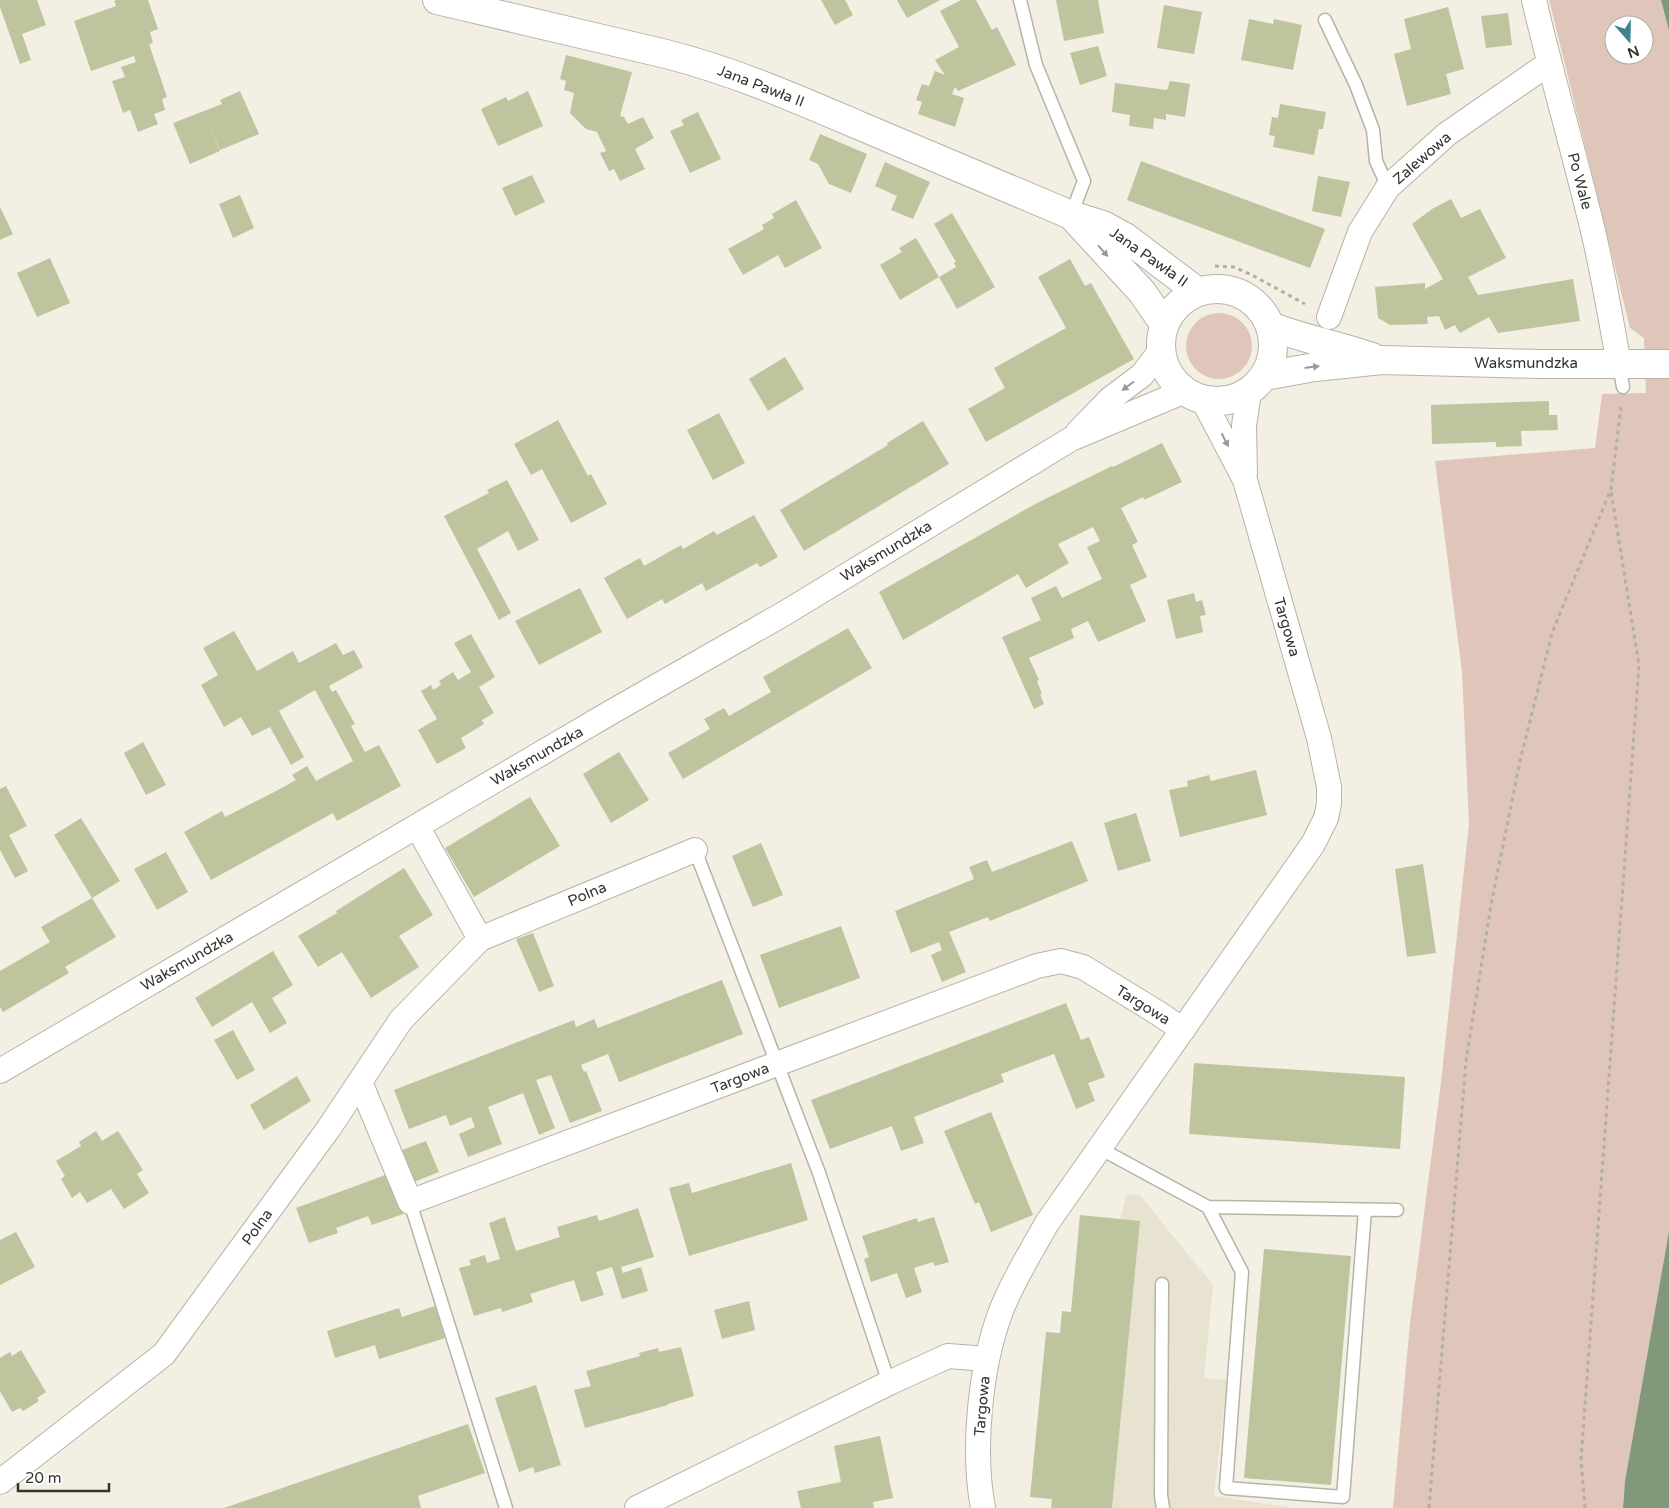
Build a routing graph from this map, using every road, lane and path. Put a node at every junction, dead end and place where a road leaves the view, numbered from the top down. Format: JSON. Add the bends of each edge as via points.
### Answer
{"nodes":[{"id":1,"x":438,"y":0,"type":"edge"},
{"id":2,"x":1020,"y":0,"type":"edge"},
{"id":3,"x":1534,"y":0,"type":"edge"},
{"id":4,"x":1325,"y":20,"type":"dead end"},
{"id":5,"x":1548,"y":64,"type":"junction"},
{"id":6,"x":1388,"y":187,"type":"junction"},
{"id":7,"x":1071,"y":215,"type":"junction"},
{"id":8,"x":1212,"y":266,"type":"dead end"},
{"id":9,"x":1198,"y":292,"type":"junction"},
{"id":10,"x":1329,"y":317,"type":"joint"},
{"id":11,"x":1270,"y":326,"type":"junction"},
{"id":12,"x":1162,"y":337,"type":"junction"},
{"id":13,"x":1382,"y":360,"type":"junction"},
{"id":14,"x":1669,"y":364,"type":"edge"},
{"id":15,"x":1621,"y":375,"type":"junction"},
{"id":16,"x":1256,"y":384,"type":"junction"},
{"id":17,"x":1194,"y":396,"type":"junction"},
{"id":18,"x":1071,"y":439,"type":"junction"},
{"id":19,"x":1245,"y":480,"type":"junction"},
{"id":20,"x":1611,"y":489,"type":"junction"},
{"id":21,"x":417,"y":826,"type":"junction"},
{"id":22,"x":695,"y":850,"type":"joint"},
{"id":23,"x":480,"y":939,"type":"junction"},
{"id":24,"x":1183,"y":1030,"type":"junction"},
{"id":25,"x":777,"y":1064,"type":"junction"},
{"id":26,"x":0,"y":1071,"type":"edge"},
{"id":27,"x":360,"y":1082,"type":"junction"},
{"id":28,"x":1099,"y":1148,"type":"junction"},
{"id":29,"x":410,"y":1202,"type":"junction"},
{"id":30,"x":1208,"y":1207,"type":"junction"},
{"id":31,"x":1365,"y":1210,"type":"junction"},
{"id":32,"x":1397,"y":1210,"type":"dead end"},
{"id":33,"x":1162,"y":1284,"type":"dead end"},
{"id":34,"x":987,"y":1359,"type":"junction"},
{"id":35,"x":889,"y":1383,"type":"junction"},
{"id":36,"x":0,"y":1482,"type":"edge"},
{"id":37,"x":506,"y":1508,"type":"edge"},
{"id":38,"x":637,"y":1508,"type":"edge"},
{"id":39,"x":983,"y":1508,"type":"edge"},
{"id":40,"x":1162,"y":1508,"type":"edge"},
{"id":41,"x":1429,"y":1508,"type":"edge"},
{"id":42,"x":1585,"y":1508,"type":"edge"}],
"edges":[{"from":1,"to":7,"type":"street","name":"Jana Pawła II","via":[[700,63],[830,113]]},
{"from":2,"to":7,"type":"lane","via":[[1036,65],[1084,181]]},
{"from":3,"to":5,"type":"street","name":"Po Wale"},
{"from":4,"to":6,"type":"lane","via":[[1370,121],[1376,161]]},
{"from":5,"to":6,"type":"street","name":"Zalewowa","via":[[1447,134]]},
{"from":5,"to":15,"type":"street","name":"Po Wale","via":[[1588,208]]},
{"from":6,"to":10,"type":"street","name":"Zalewowa","via":[[1360,232]]},
{"from":7,"to":9,"type":"street","name":"Jana Pawła II","via":[[1103,225],[1125,237]]},
{"from":7,"to":12,"type":"street","name":"Jana Pawła II","one_way":true,"via":[[1142,292]]},
{"from":8,"to":10,"type":"path","via":[[1234,267]]},
{"from":9,"to":11,"type":"street","via":[[1220,288],[1241,294],[1259,307]]},
{"from":9,"to":12,"type":"street","via":[[1187,297],[1170,313]]},
{"from":11,"to":13,"type":"street","name":"Waksmundzka"},
{"from":11,"to":16,"type":"street","via":[[1273,352],[1270,364]]},
{"from":12,"to":17,"type":"street","via":[[1163,362],[1168,374]]},
{"from":12,"to":18,"type":"street","name":"Waksmundzka","one_way":true,"via":[[1142,375],[1110,400]]},
{"from":13,"to":15,"type":"street","name":"Waksmundzka","via":[[1540,364]]},
{"from":16,"to":13,"type":"street","name":"Waksmundzka","one_way":true,"via":[[1315,367]]},
{"from":14,"to":15,"type":"street","name":"Waksmundzka"},
{"from":15,"to":20,"type":"path"},
{"from":16,"to":17,"type":"street","via":[[1238,397],[1227,400]]},
{"from":16,"to":19,"type":"street","name":"Targowa","via":[[1244,426]]},
{"from":17,"to":18,"type":"street","name":"Waksmundzka"},
{"from":17,"to":19,"type":"street","name":"Targowa","one_way":true},
{"from":18,"to":21,"type":"street","name":"Waksmundzka","via":[[785,612]]},
{"from":19,"to":24,"type":"street","name":"Targowa","via":[[1319,738],[1329,787],[1329,804],[1313,844]]},
{"from":20,"to":41,"type":"path","via":[[1552,633],[1520,761],[1491,905],[1466,1061]]},
{"from":20,"to":42,"type":"path","via":[[1639,665],[1581,1460]]},
{"from":21,"to":23,"type":"street"},
{"from":21,"to":26,"type":"street","name":"Waksmundzka"},
{"from":22,"to":23,"type":"street","name":"Polna"},
{"from":22,"to":25,"type":"lane"},
{"from":23,"to":27,"type":"street","name":"Polna","via":[[401,1020]]},
{"from":24,"to":25,"type":"street","name":"Targowa","via":[[1082,967],[1061,961],[1037,966]]},
{"from":24,"to":28,"type":"street","name":"Targowa"},
{"from":25,"to":29,"type":"street","name":"Targowa"},
{"from":25,"to":35,"type":"lane","via":[[820,1173]]},
{"from":27,"to":29,"type":"street"},
{"from":27,"to":36,"type":"street","name":"Polna","via":[[330,1128],[164,1354]]},
{"from":28,"to":30,"type":"lane"},
{"from":28,"to":34,"type":"street","name":"Targowa","via":[[1018,1273],[1001,1312]]},
{"from":29,"to":37,"type":"lane"},
{"from":30,"to":31,"type":"lane"},
{"from":30,"to":31,"type":"lane","via":[[1242,1272],[1226,1488],[1343,1497]]},
{"from":31,"to":32,"type":"lane"},
{"from":33,"to":40,"type":"lane"},
{"from":34,"to":35,"type":"street","via":[[948,1356]]},
{"from":34,"to":39,"type":"street","name":"Targowa","via":[[979,1445]]},
{"from":35,"to":38,"type":"street"}]}
